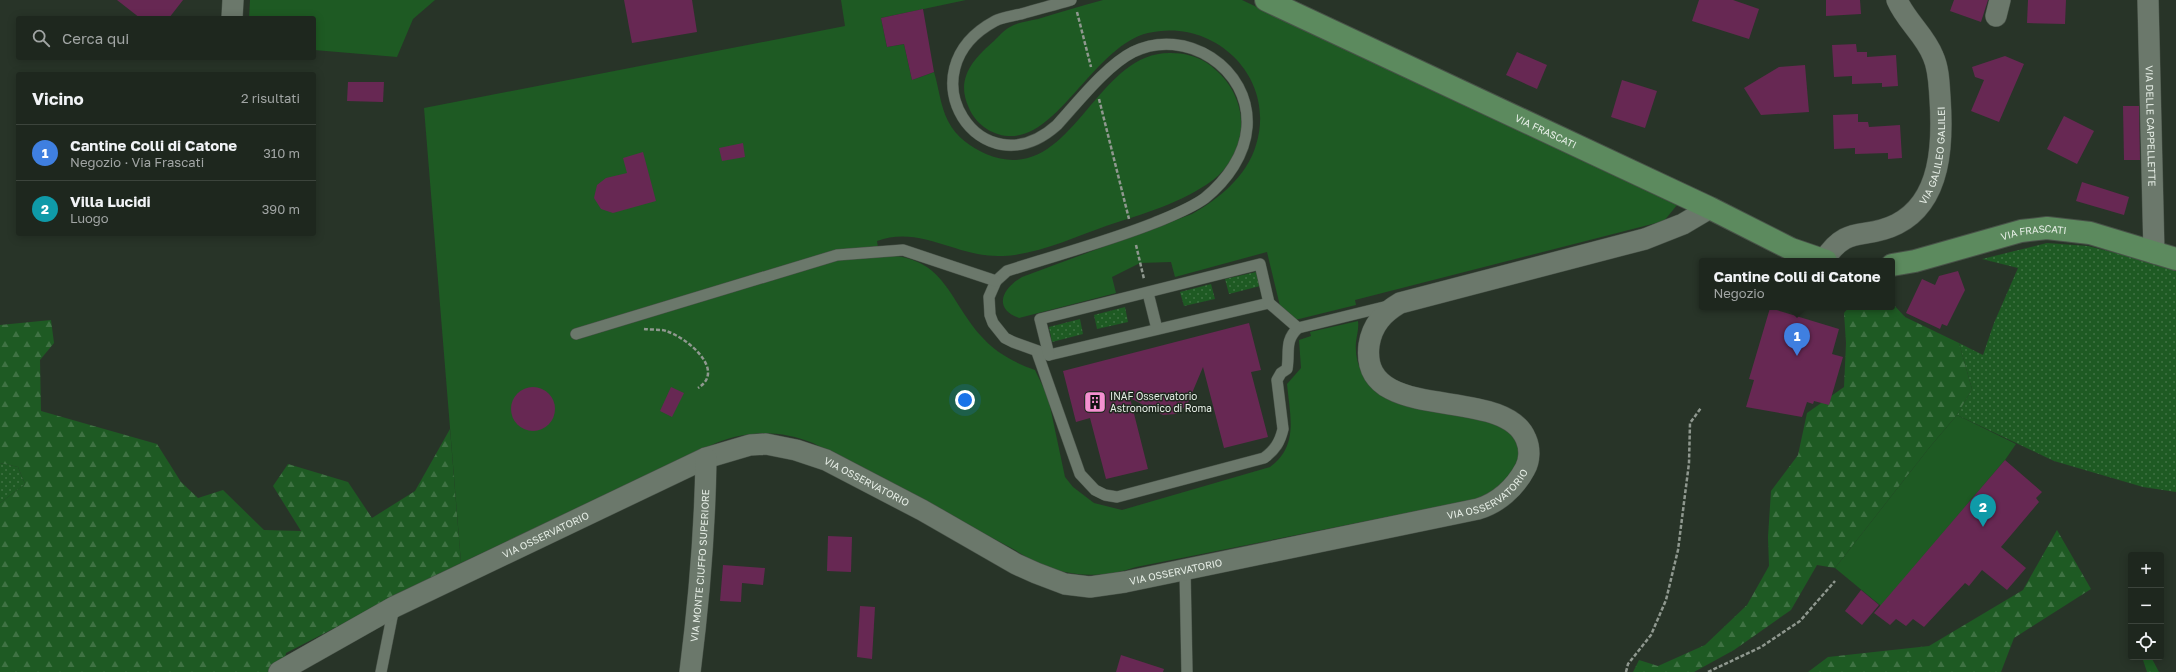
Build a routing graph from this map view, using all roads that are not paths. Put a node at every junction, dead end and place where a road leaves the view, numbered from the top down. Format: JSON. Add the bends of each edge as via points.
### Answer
{"nodes":[{"id":1,"x":233,"y":0,"type":"edge"},
{"id":2,"x":1266,"y":0,"type":"edge"},
{"id":3,"x":1897,"y":0,"type":"edge"},
{"id":4,"x":2148,"y":0,"type":"edge"},
{"id":5,"x":1074,"y":4,"type":"edge"},
{"id":6,"x":232,"y":16,"type":"edge"},
{"id":7,"x":1710,"y":208,"type":"junction"},
{"id":8,"x":2154,"y":253,"type":"junction"},
{"id":9,"x":1817,"y":258,"type":"edge"},
{"id":10,"x":1827,"y":258,"type":"edge"},
{"id":11,"x":2176,"y":259,"type":"edge"},
{"id":12,"x":1895,"y":264,"type":"edge"},
{"id":13,"x":996,"y":281,"type":"junction"},
{"id":14,"x":1148,"y":293,"type":"junction"},
{"id":15,"x":1269,"y":303,"type":"junction"},
{"id":16,"x":1400,"y":303,"type":"junction"},
{"id":17,"x":1298,"y":328,"type":"junction"},
{"id":18,"x":1157,"y":329,"type":"junction"},
{"id":19,"x":576,"y":334,"type":"dead end"},
{"id":20,"x":1037,"y":352,"type":"junction"},
{"id":21,"x":1049,"y":355,"type":"junction"},
{"id":22,"x":706,"y":458,"type":"junction"},
{"id":23,"x":1185,"y":570,"type":"junction"},
{"id":24,"x":394,"y":607,"type":"junction"},
{"id":25,"x":279,"y":672,"type":"edge"},
{"id":26,"x":381,"y":672,"type":"edge"},
{"id":27,"x":690,"y":672,"type":"edge"},
{"id":28,"x":1187,"y":672,"type":"edge"}],
"edges":[{"from":1,"to":6,"type":"street"},
{"from":2,"to":7,"type":"main road","name":"VIA FRASCATI"},
{"from":3,"to":10,"type":"street","name":"VIA GALILEO GALILEI","via":[[1908,20],[1927,43],[1936,62],[1942,128],[1938,162],[1927,193],[1912,215],[1892,226],[1842,239]]},
{"from":4,"to":8,"type":"street","name":"VIA DELLE CAPPELLETTE"},
{"from":5,"to":13,"type":"lane","via":[[996,20],[969,39],[957,57],[952,75],[954,97],[962,119],[977,134],[1004,145],[1031,143],[1049,133],[1113,66],[1134,52],[1158,44],[1176,43],[1194,47],[1214,59],[1231,76],[1244,103],[1247,118],[1245,142],[1223,181],[1204,199],[1192,206],[1132,231],[1007,271]]},
{"from":7,"to":9,"type":"main road","name":"VIA FRASCATI","via":[[1782,245]]},
{"from":7,"to":16,"type":"street","name":"VIA OSSERVATORIO","via":[[1679,226],[1645,239]]},
{"from":8,"to":11,"type":"main road","name":"VIA FRASCATI"},
{"from":8,"to":12,"type":"main road","name":"VIA FRASCATI","via":[[2079,231],[2038,229],[2021,231]]},
{"from":13,"to":19,"type":"lane","via":[[903,250],[837,255]]},
{"from":13,"to":20,"type":"lane","via":[[988,306],[993,323],[1005,338]]},
{"from":14,"to":15,"type":"lane","via":[[1260,264]]},
{"from":14,"to":18,"type":"lane"},
{"from":14,"to":21,"type":"lane","via":[[1040,318]]},
{"from":15,"to":17,"type":"lane"},
{"from":15,"to":18,"type":"lane"},
{"from":16,"to":17,"type":"lane"},
{"from":16,"to":23,"type":"street","name":"VIA OSSERVATORIO","via":[[1384,314],[1373,330],[1368,352],[1373,371],[1384,383],[1400,393],[1489,412],[1514,423],[1525,436],[1529,452],[1526,468],[1513,486],[1494,503],[1478,509]]},
{"from":17,"to":20,"type":"lane","via":[[1288,343],[1287,368],[1277,380],[1283,429],[1278,443],[1270,454],[1264,458],[1117,497],[1095,490],[1080,474]]},
{"from":18,"to":21,"type":"lane"},
{"from":20,"to":21,"type":"lane"},
{"from":22,"to":23,"type":"street","name":"VIA OSSERVATORIO","via":[[750,445],[781,446],[811,454],[922,510],[1016,564],[1065,584],[1099,587]]},
{"from":22,"to":24,"type":"street","name":"VIA OSSERVATORIO"},
{"from":22,"to":27,"type":"street","name":"VIA MONTE CIUFFO SUPERIORE","via":[[699,593]]},
{"from":23,"to":28,"type":"lane"},
{"from":24,"to":25,"type":"street","name":"VIA OSSERVATORIO"},
{"from":24,"to":26,"type":"lane"}]}
